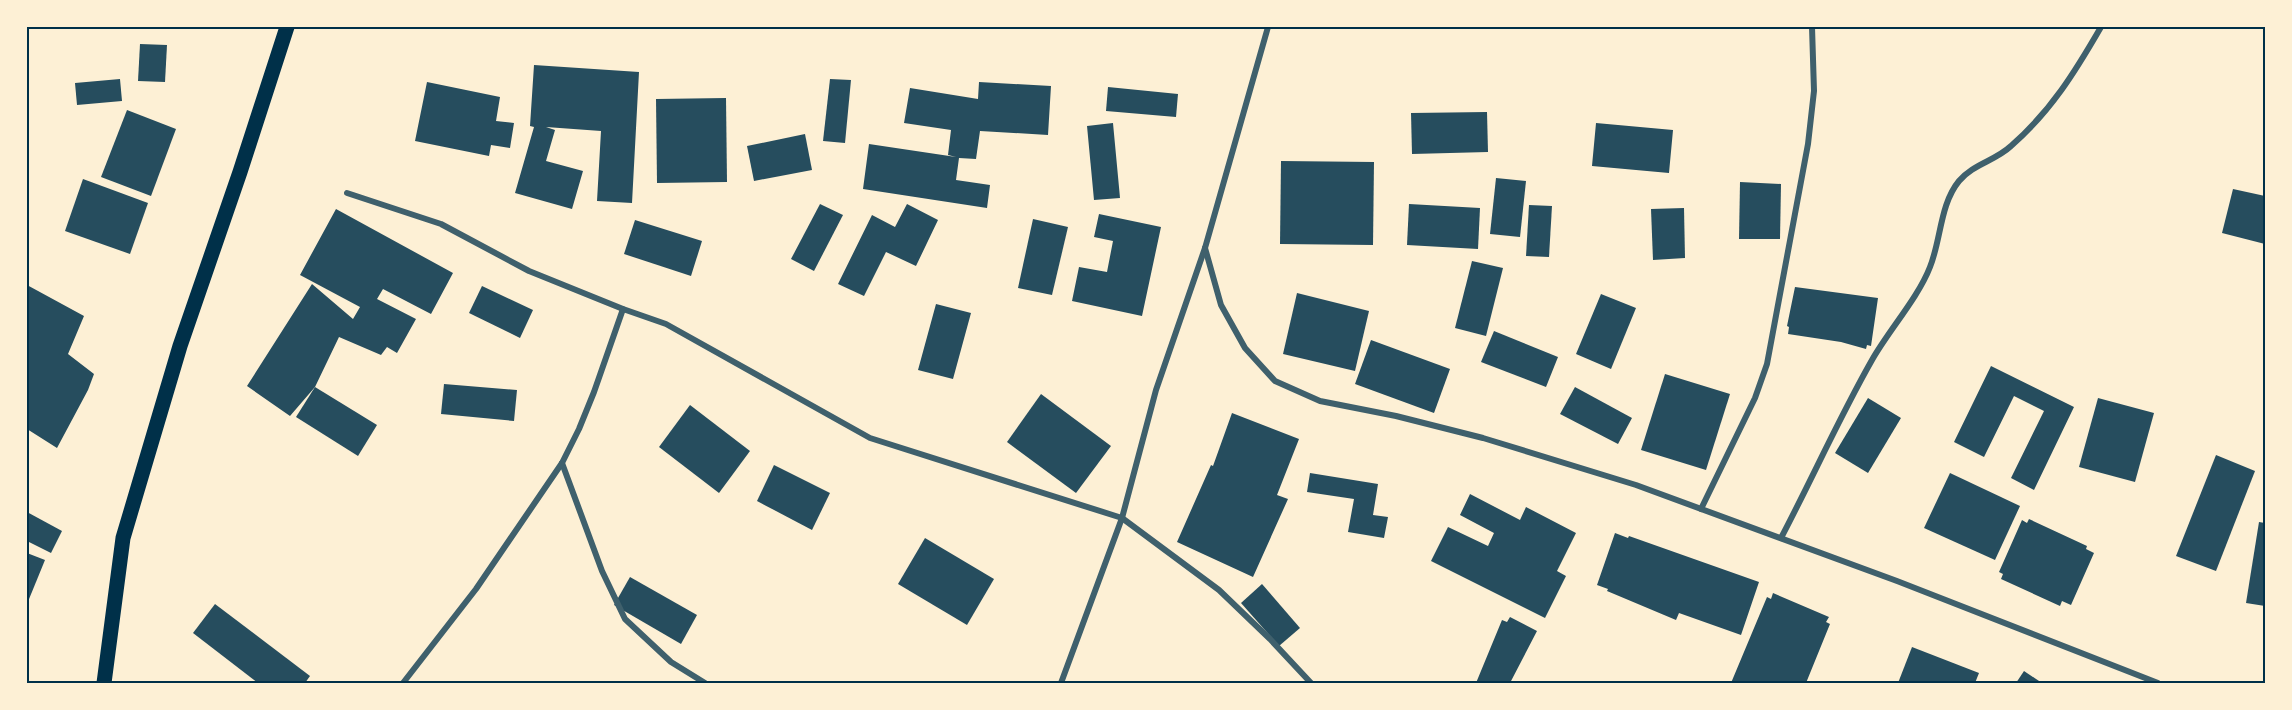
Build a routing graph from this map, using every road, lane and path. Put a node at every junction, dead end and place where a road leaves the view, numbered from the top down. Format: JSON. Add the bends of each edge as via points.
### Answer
{"nodes":[{"id":1,"x":287,"y":27,"type":"edge"},
{"id":2,"x":1268,"y":27,"type":"edge"},
{"id":3,"x":1812,"y":27,"type":"edge"},
{"id":4,"x":2101,"y":27,"type":"edge"},
{"id":5,"x":347,"y":193,"type":"dead end"},
{"id":6,"x":1205,"y":249,"type":"junction"},
{"id":7,"x":623,"y":309,"type":"junction"},
{"id":8,"x":562,"y":464,"type":"junction"},
{"id":9,"x":1701,"y":509,"type":"junction"},
{"id":10,"x":1122,"y":518,"type":"junction"},
{"id":11,"x":1781,"y":538,"type":"junction"},
{"id":12,"x":104,"y":683,"type":"edge"},
{"id":13,"x":403,"y":683,"type":"edge"},
{"id":14,"x":705,"y":683,"type":"edge"},
{"id":15,"x":1061,"y":683,"type":"edge"},
{"id":16,"x":1311,"y":683,"type":"edge"},
{"id":17,"x":2158,"y":683,"type":"edge"}],
"edges":[{"from":1,"to":12,"type":"main road","via":[[180,346],[123,538]]},
{"from":2,"to":6,"type":"street"},
{"from":3,"to":9,"type":"street","via":[[1814,92],[1808,144],[1767,364],[1755,398]]},
{"from":4,"to":11,"type":"street","via":[[2072,78],[2037,121],[2010,148],[1974,167],[1950,195],[1930,268],[1874,357]]},
{"from":5,"to":7,"type":"street","via":[[441,224],[529,271]]},
{"from":6,"to":9,"type":"street","via":[[1221,305],[1245,348],[1275,381],[1320,401],[1482,438]]},
{"from":6,"to":10,"type":"street","via":[[1156,390]]},
{"from":7,"to":8,"type":"street","via":[[583,420]]},
{"from":7,"to":10,"type":"street","via":[[666,324],[870,438]]},
{"from":8,"to":13,"type":"street","via":[[476,589]]},
{"from":8,"to":14,"type":"street","via":[[602,571],[625,619],[671,662]]},
{"from":9,"to":11,"type":"street"},
{"from":10,"to":15,"type":"street"},
{"from":10,"to":16,"type":"street","via":[[1219,590]]},
{"from":11,"to":17,"type":"street"}]}
